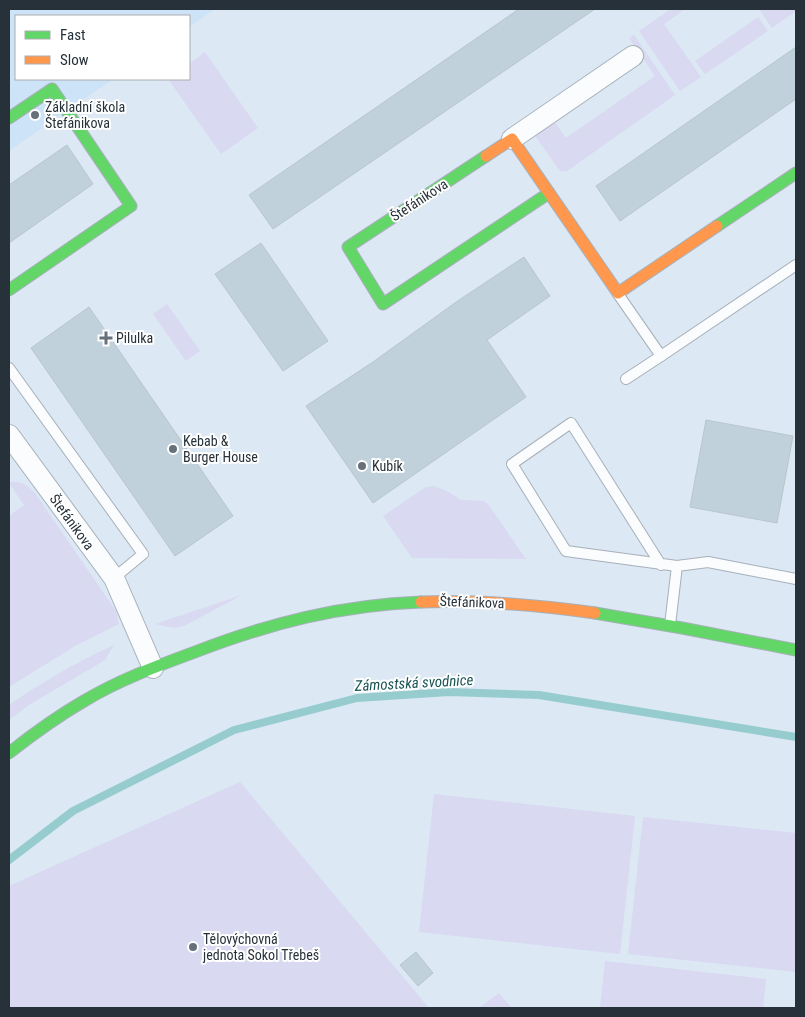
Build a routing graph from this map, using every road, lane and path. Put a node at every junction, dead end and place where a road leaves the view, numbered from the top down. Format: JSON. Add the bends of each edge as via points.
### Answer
{"nodes":[{"id":1,"x":633,"y":56,"type":"dead end"},
{"id":2,"x":9,"y":118,"type":"edge"},
{"id":3,"x":512,"y":138,"type":"junction"},
{"id":4,"x":796,"y":173,"type":"edge"},
{"id":5,"x":549,"y":192,"type":"junction"},
{"id":6,"x":796,"y":265,"type":"edge"},
{"id":7,"x":9,"y":290,"type":"edge"},
{"id":8,"x":618,"y":293,"type":"junction"},
{"id":9,"x":661,"y":356,"type":"junction"},
{"id":10,"x":9,"y":368,"type":"edge"},
{"id":11,"x":626,"y":379,"type":"dead end"},
{"id":12,"x":9,"y":435,"type":"edge"},
{"id":13,"x":661,"y":565,"type":"junction"},
{"id":14,"x":677,"y":566,"type":"junction"},
{"id":15,"x":114,"y":578,"type":"junction"},
{"id":16,"x":796,"y":579,"type":"edge"},
{"id":17,"x":670,"y":626,"type":"junction"},
{"id":18,"x":796,"y":650,"type":"edge"},
{"id":19,"x":153,"y":668,"type":"junction"},
{"id":20,"x":9,"y":752,"type":"edge"}],
"edges":[{"from":1,"to":3,"type":"street","name":"Štefánikova"},
{"from":2,"to":7,"type":"street","via":[[52,89],[131,206]]},
{"from":3,"to":5,"type":"street"},
{"from":3,"to":5,"type":"street","name":"Štefánikova","via":[[348,247],[383,304]]},
{"from":4,"to":8,"type":"street"},
{"from":5,"to":8,"type":"street"},
{"from":6,"to":9,"type":"lane"},
{"from":8,"to":9,"type":"lane"},
{"from":9,"to":11,"type":"lane"},
{"from":10,"to":15,"type":"lane","via":[[143,554]]},
{"from":12,"to":15,"type":"street","name":"Štefánikova"},
{"from":13,"to":13,"type":"lane","via":[[566,551],[512,464],[571,423]]},
{"from":13,"to":14,"type":"lane"},
{"from":14,"to":16,"type":"lane","via":[[708,562]]},
{"from":14,"to":17,"type":"lane"},
{"from":15,"to":19,"type":"street","name":"Štefánikova"},
{"from":17,"to":18,"type":"street","name":"Štefánikova"},
{"from":17,"to":19,"type":"street","name":"Štefánikova","via":[[584,610],[505,603],[408,602],[336,610],[262,627]]},
{"from":19,"to":20,"type":"street","name":"Štefánikova","via":[[71,708]]}]}
